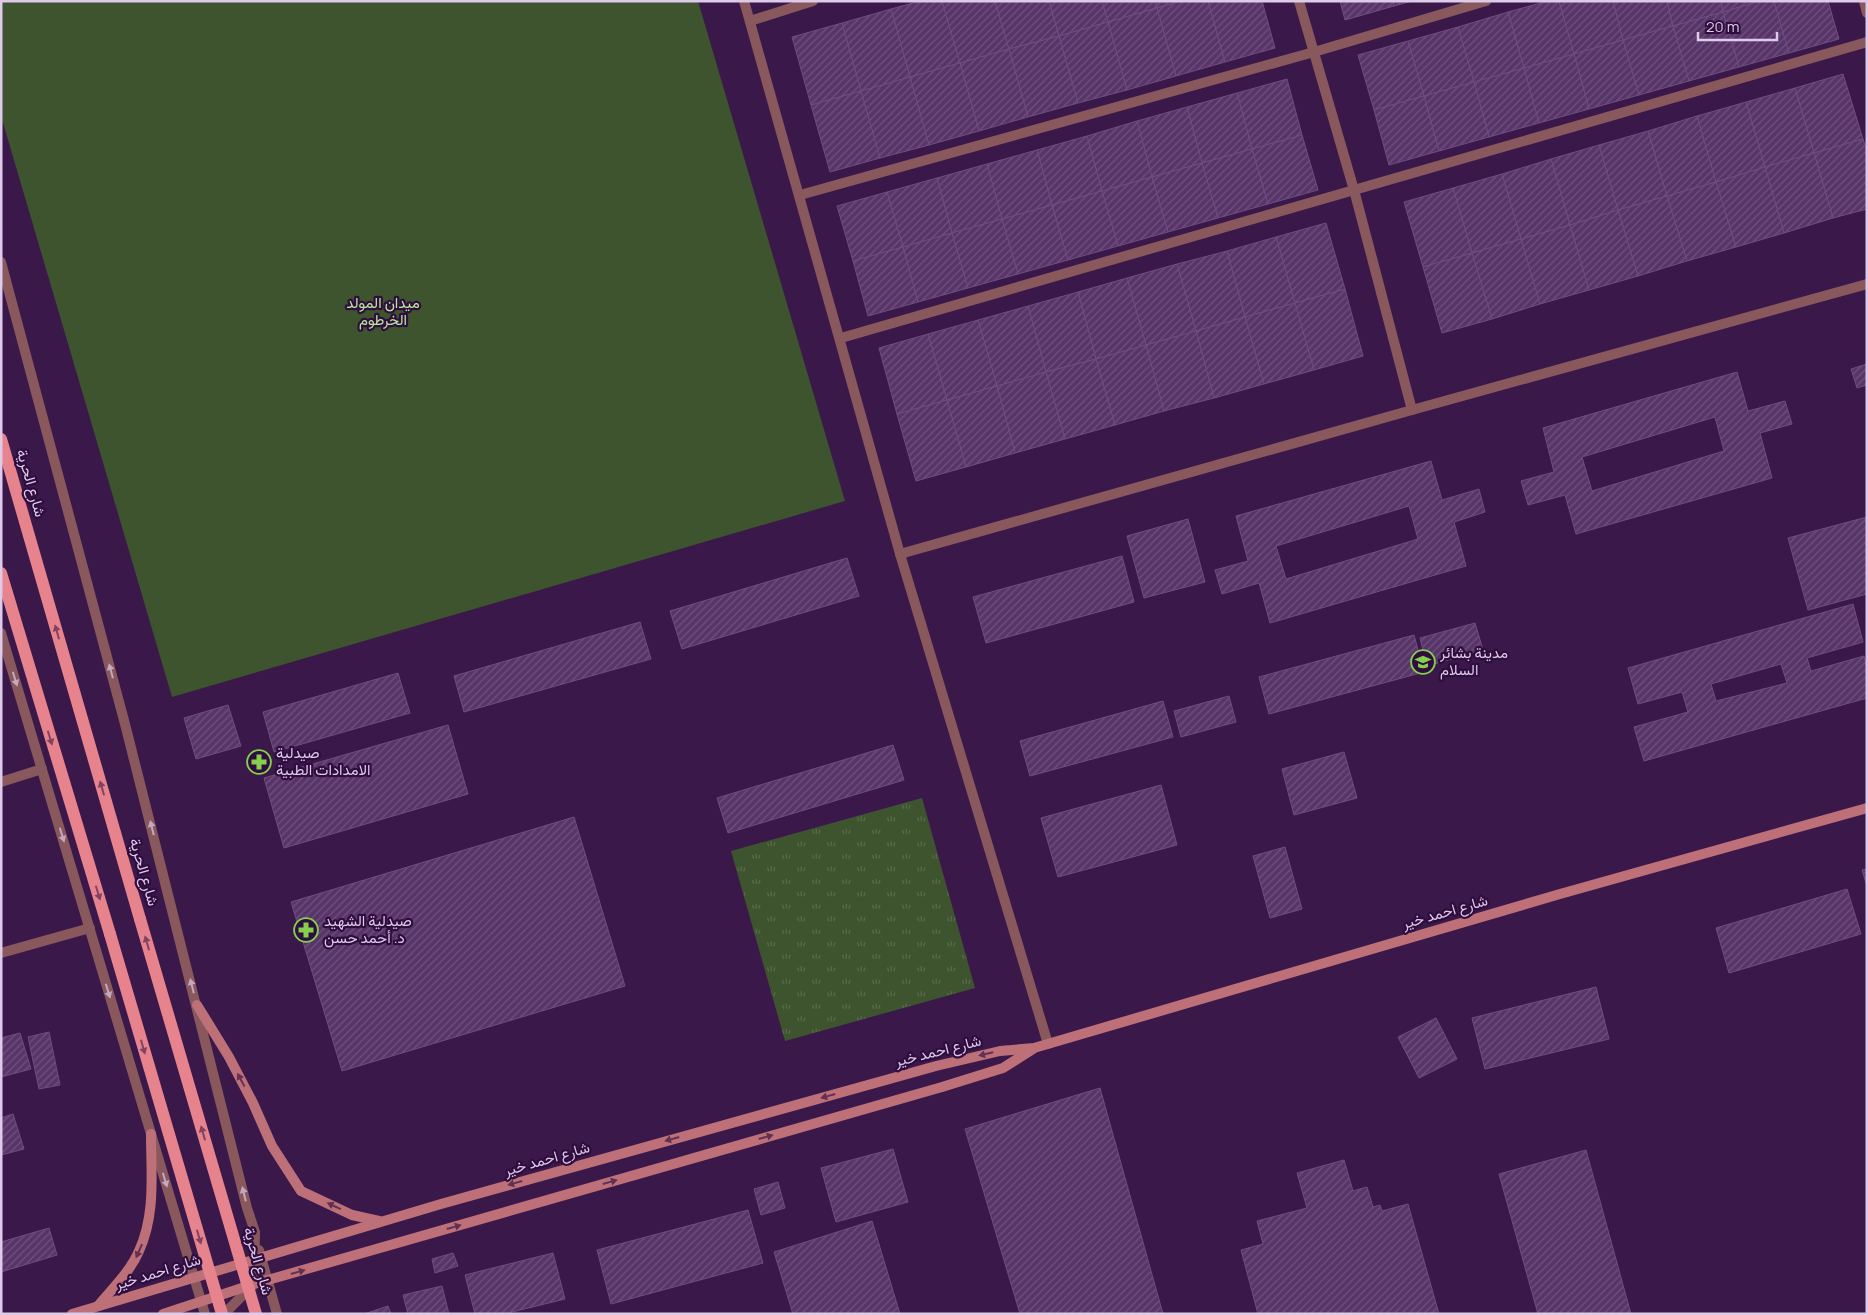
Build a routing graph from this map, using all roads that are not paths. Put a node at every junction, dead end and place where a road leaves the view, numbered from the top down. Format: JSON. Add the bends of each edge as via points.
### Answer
{"nodes":[{"id":1,"x":744,"y":1,"type":"edge"},
{"id":2,"x":814,"y":1,"type":"edge"},
{"id":3,"x":1300,"y":1,"type":"edge"},
{"id":4,"x":1486,"y":1,"type":"edge"},
{"id":5,"x":1864,"y":1,"type":"edge"},
{"id":6,"x":1867,"y":12,"type":"edge"},
{"id":7,"x":750,"y":21,"type":"junction"},
{"id":8,"x":1867,"y":42,"type":"edge"},
{"id":9,"x":1314,"y":52,"type":"junction"},
{"id":10,"x":1354,"y":190,"type":"junction"},
{"id":11,"x":800,"y":195,"type":"junction"},
{"id":12,"x":1,"y":262,"type":"edge"},
{"id":13,"x":1867,"y":284,"type":"edge"},
{"id":14,"x":840,"y":338,"type":"junction"},
{"id":15,"x":1412,"y":410,"type":"junction"},
{"id":16,"x":1,"y":439,"type":"edge"},
{"id":17,"x":900,"y":554,"type":"junction"},
{"id":18,"x":1,"y":574,"type":"edge"},
{"id":19,"x":1,"y":633,"type":"edge"},
{"id":20,"x":42,"y":769,"type":"junction"},
{"id":21,"x":1,"y":782,"type":"edge"},
{"id":22,"x":1867,"y":808,"type":"edge"},
{"id":23,"x":90,"y":928,"type":"junction"},
{"id":24,"x":1,"y":953,"type":"edge"},
{"id":25,"x":197,"y":1005,"type":"junction"},
{"id":26,"x":1048,"y":1044,"type":"junction"},
{"id":27,"x":1034,"y":1048,"type":"junction"},
{"id":28,"x":151,"y":1134,"type":"junction"},
{"id":29,"x":380,"y":1222,"type":"junction"},
{"id":30,"x":258,"y":1258,"type":"junction"},
{"id":31,"x":194,"y":1277,"type":"junction"},
{"id":32,"x":268,"y":1280,"type":"junction"},
{"id":33,"x":254,"y":1284,"type":"junction"},
{"id":34,"x":201,"y":1302,"type":"junction"},
{"id":35,"x":98,"y":1306,"type":"junction"},
{"id":36,"x":72,"y":1314,"type":"edge"},
{"id":37,"x":163,"y":1314,"type":"edge"},
{"id":38,"x":205,"y":1314,"type":"edge"},
{"id":39,"x":223,"y":1314,"type":"edge"},
{"id":40,"x":256,"y":1314,"type":"edge"},
{"id":41,"x":277,"y":1314,"type":"edge"}],
"edges":[{"from":1,"to":7,"type":"street"},
{"from":2,"to":7,"type":"street"},
{"from":3,"to":9,"type":"street"},
{"from":4,"to":9,"type":"street"},
{"from":5,"to":6,"type":"street"},
{"from":7,"to":11,"type":"street"},
{"from":8,"to":10,"type":"street"},
{"from":9,"to":10,"type":"street"},
{"from":9,"to":11,"type":"street"},
{"from":10,"to":14,"type":"street"},
{"from":10,"to":15,"type":"street"},
{"from":11,"to":14,"type":"street"},
{"from":25,"to":12,"type":"street","one_way":true},
{"from":13,"to":15,"type":"street"},
{"from":14,"to":17,"type":"street"},
{"from":15,"to":17,"type":"street"},
{"from":40,"to":16,"type":"main road","name":"شارع الحرية","one_way":true,"bridge":true},
{"from":17,"to":26,"type":"street"},
{"from":18,"to":39,"type":"main road","one_way":true,"bridge":true},
{"from":19,"to":20,"type":"street","one_way":true},
{"from":20,"to":21,"type":"street"},
{"from":20,"to":23,"type":"street","one_way":true},
{"from":22,"to":26,"type":"main road","name":"شارع احمد خير","via":[[1551,896]]},
{"from":23,"to":24,"type":"street"},
{"from":23,"to":28,"type":"street","one_way":true},
{"from":29,"to":25,"type":"main road","one_way":true,"via":[[352,1215],[301,1191],[272,1146],[229,1057]]},
{"from":30,"to":25,"type":"street","one_way":true,"via":[[255,1232]]},
{"from":26,"to":27,"type":"main road","name":"شارع احمد خير"},
{"from":27,"to":29,"type":"main road","name":"شارع احمد خير","one_way":true,"via":[[1000,1051],[936,1066]]},
{"from":32,"to":27,"type":"main road","name":"شارع احمد خير","one_way":true,"via":[[942,1087],[1003,1068]]},
{"from":28,"to":31,"type":"street","one_way":true},
{"from":28,"to":35,"type":"main road","one_way":true,"via":[[151,1213],[140,1251]]},
{"from":29,"to":30,"type":"main road","name":"شارع احمد خير"},
{"from":30,"to":31,"type":"main road","name":"شارع احمد خير"},
{"from":30,"to":32,"type":"street"},
{"from":30,"to":33,"type":"street"},
{"from":31,"to":34,"type":"street"},
{"from":31,"to":35,"type":"main road","name":"شارع احمد خير"},
{"from":32,"to":33,"type":"main road","name":"شارع احمد خير"},
{"from":32,"to":41,"type":"street"},
{"from":33,"to":34,"type":"main road","name":"شارع احمد خير"},
{"from":33,"to":39,"type":"street"},
{"from":34,"to":37,"type":"main road","name":"شارع احمد خير"},
{"from":34,"to":38,"type":"street"},
{"from":35,"to":36,"type":"main road","name":"شارع احمد خير"}]}
